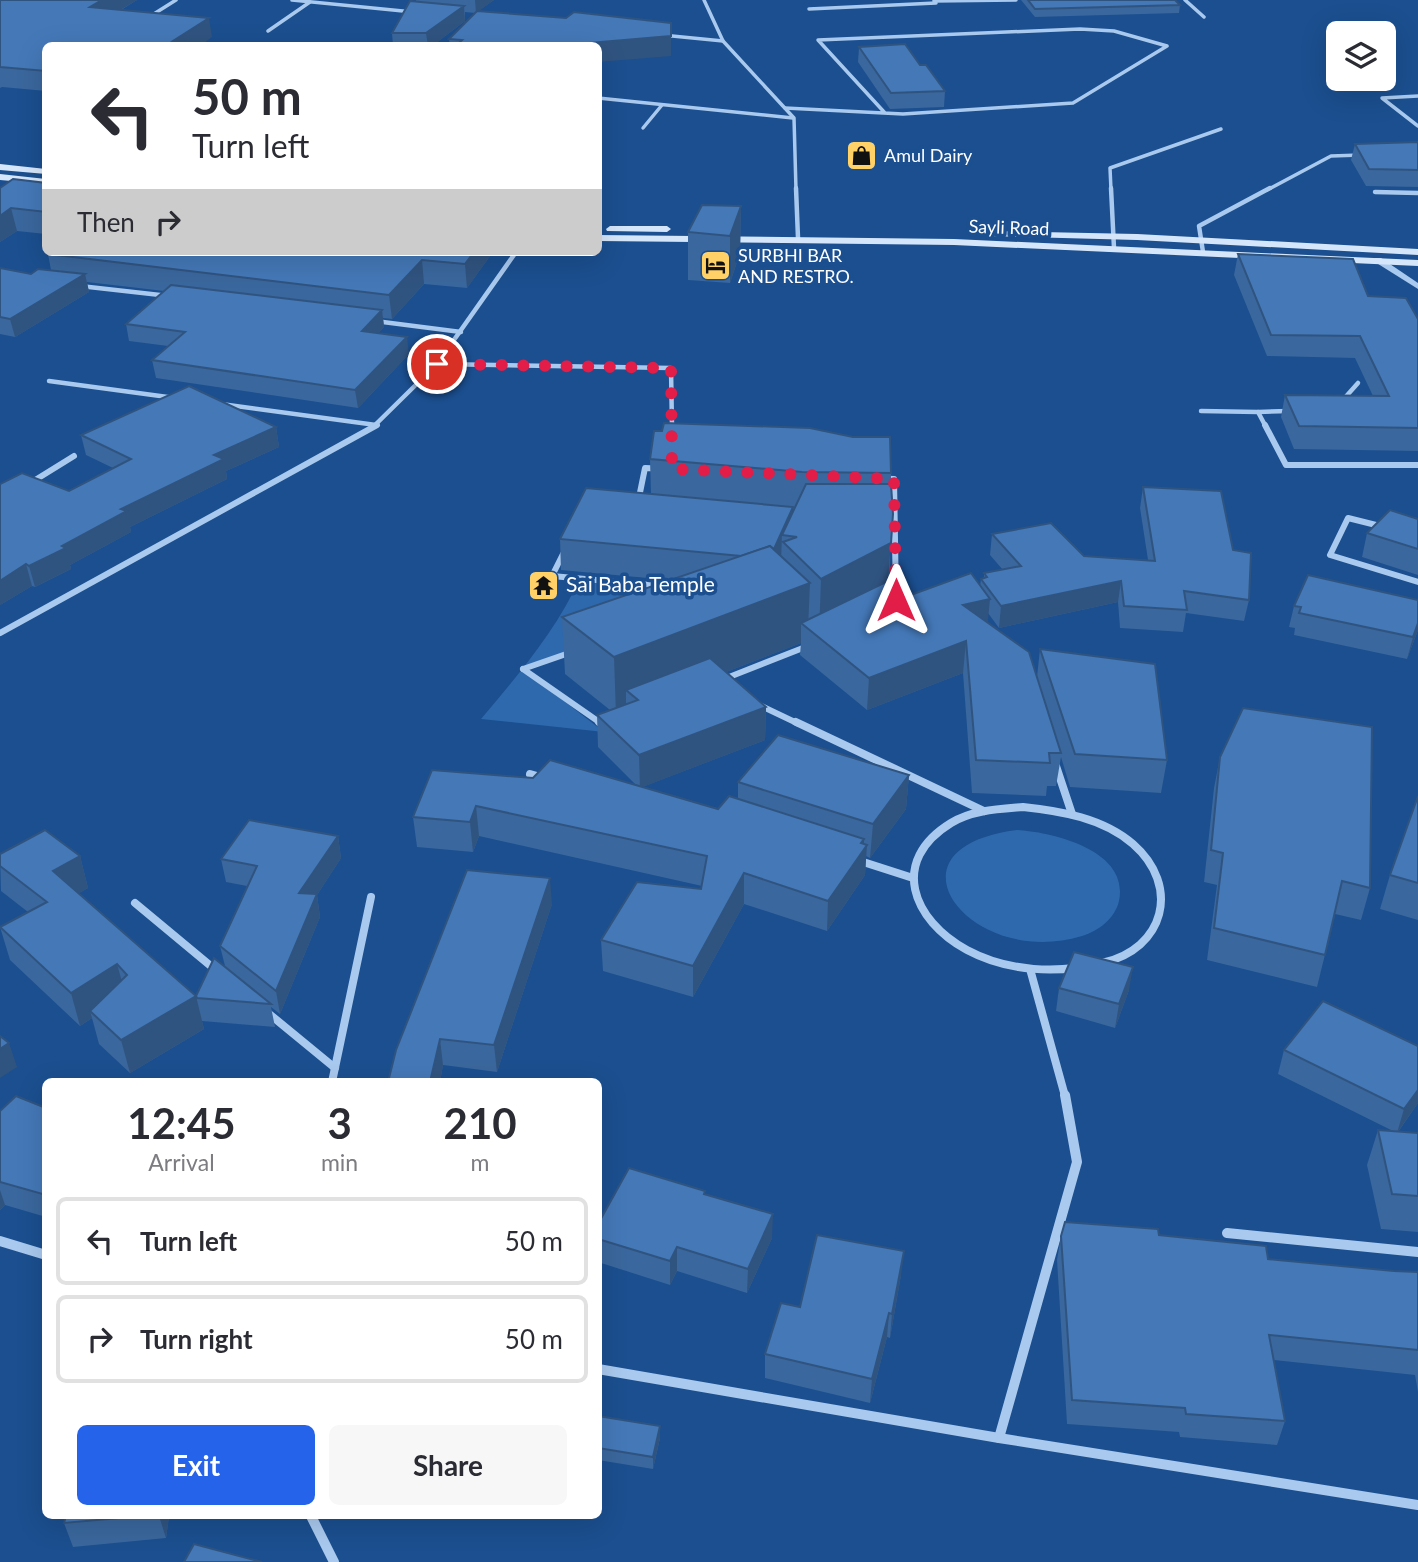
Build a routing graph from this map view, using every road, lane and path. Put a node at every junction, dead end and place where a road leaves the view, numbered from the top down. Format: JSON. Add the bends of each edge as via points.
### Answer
{"nodes":[{"id":1,"x":176,"y":0,"type":"edge"},
{"id":2,"x":292,"y":0,"type":"edge"},
{"id":3,"x":704,"y":0,"type":"edge"},
{"id":4,"x":1016,"y":0,"type":"edge"},
{"id":5,"x":1185,"y":0,"type":"edge"},
{"id":6,"x":312,"y":1,"type":"edge"},
{"id":7,"x":935,"y":2,"type":"edge"},
{"id":8,"x":809,"y":9,"type":"dead end"},
{"id":9,"x":421,"y":12,"type":"edge"},
{"id":10,"x":1204,"y":17,"type":"dead end"},
{"id":11,"x":139,"y":23,"type":"edge"},
{"id":12,"x":268,"y":32,"type":"dead end"},
{"id":13,"x":654,"y":35,"type":"edge"},
{"id":14,"x":723,"y":41,"type":"junction"},
{"id":15,"x":1418,"y":96,"type":"edge"},
{"id":16,"x":602,"y":98,"type":"edge"},
{"id":17,"x":662,"y":105,"type":"junction"},
{"id":18,"x":785,"y":108,"type":"junction"},
{"id":19,"x":885,"y":113,"type":"junction"},
{"id":20,"x":794,"y":118,"type":"junction"},
{"id":21,"x":1418,"y":126,"type":"edge"},
{"id":22,"x":643,"y":128,"type":"dead end"},
{"id":23,"x":1221,"y":129,"type":"dead end"},
{"id":24,"x":1368,"y":155,"type":"edge"},
{"id":25,"x":0,"y":167,"type":"edge"},
{"id":26,"x":42,"y":172,"type":"edge"},
{"id":27,"x":0,"y":177,"type":"edge"},
{"id":28,"x":37,"y":183,"type":"edge"},
{"id":29,"x":1376,"y":192,"type":"dead end"},
{"id":30,"x":1418,"y":193,"type":"edge"},
{"id":31,"x":602,"y":229,"type":"edge"},
{"id":32,"x":771,"y":229,"type":"dead end"},
{"id":33,"x":785,"y":229,"type":"dead end"},
{"id":34,"x":798,"y":234,"type":"junction"},
{"id":35,"x":1114,"y":237,"type":"junction"},
{"id":36,"x":602,"y":238,"type":"edge"},
{"id":37,"x":1201,"y":241,"type":"junction"},
{"id":38,"x":1114,"y":248,"type":"junction"},
{"id":39,"x":1203,"y":252,"type":"junction"},
{"id":40,"x":1418,"y":253,"type":"edge"},
{"id":41,"x":513,"y":256,"type":"edge"},
{"id":42,"x":1378,"y":260,"type":"junction"},
{"id":43,"x":1418,"y":263,"type":"edge"},
{"id":44,"x":68,"y":284,"type":"edge"},
{"id":45,"x":1418,"y":287,"type":"edge"},
{"id":46,"x":176,"y":297,"type":"edge"},
{"id":47,"x":366,"y":320,"type":"edge"},
{"id":48,"x":461,"y":332,"type":"junction"},
{"id":49,"x":437,"y":364,"type":"junction"},
{"id":50,"x":49,"y":381,"type":"dead end"},
{"id":51,"x":1358,"y":383,"type":"dead end"},
{"id":52,"x":186,"y":399,"type":"edge"},
{"id":53,"x":213,"y":403,"type":"edge"},
{"id":54,"x":1334,"y":410,"type":"edge"},
{"id":55,"x":1201,"y":411,"type":"dead end"},
{"id":56,"x":1296,"y":411,"type":"edge"},
{"id":57,"x":1258,"y":412,"type":"junction"},
{"id":58,"x":377,"y":425,"type":"junction"},
{"id":59,"x":672,"y":444,"type":"edge"},
{"id":60,"x":74,"y":456,"type":"dead end"},
{"id":61,"x":672,"y":456,"type":"edge"},
{"id":62,"x":1418,"y":465,"type":"edge"},
{"id":63,"x":672,"y":469,"type":"junction"},
{"id":64,"x":25,"y":487,"type":"edge"},
{"id":65,"x":635,"y":517,"type":"junction"},
{"id":66,"x":648,"y":518,"type":"edge"},
{"id":67,"x":1395,"y":531,"type":"edge"},
{"id":68,"x":882,"y":533,"type":"edge"},
{"id":69,"x":896,"y":533,"type":"junction"},
{"id":70,"x":1418,"y":582,"type":"edge"},
{"id":71,"x":777,"y":586,"type":"edge"},
{"id":72,"x":736,"y":593,"type":"junction"},
{"id":73,"x":772,"y":596,"type":"junction"},
{"id":74,"x":724,"y":598,"type":"edge"},
{"id":75,"x":0,"y":633,"type":"edge"},
{"id":76,"x":818,"y":642,"type":"junction"},
{"id":77,"x":586,"y":647,"type":"edge"},
{"id":78,"x":717,"y":681,"type":"edge"},
{"id":79,"x":754,"y":703,"type":"edge"},
{"id":80,"x":616,"y":721,"type":"edge"},
{"id":81,"x":1053,"y":753,"type":"edge"},
{"id":82,"x":530,"y":774,"type":"dead end"},
{"id":83,"x":555,"y":780,"type":"edge"},
{"id":84,"x":984,"y":811,"type":"junction"},
{"id":85,"x":1072,"y":814,"type":"junction"},
{"id":86,"x":849,"y":858,"type":"edge"},
{"id":87,"x":913,"y":878,"type":"junction"},
{"id":88,"x":371,"y":897,"type":"dead end"},
{"id":89,"x":135,"y":904,"type":"dead end"},
{"id":90,"x":1030,"y":969,"type":"junction"},
{"id":91,"x":229,"y":981,"type":"edge"},
{"id":92,"x":261,"y":1007,"type":"edge"},
{"id":93,"x":335,"y":1068,"type":"junction"},
{"id":94,"x":333,"y":1078,"type":"edge"},
{"id":95,"x":1227,"y":1233,"type":"dead end"},
{"id":96,"x":0,"y":1241,"type":"edge"},
{"id":97,"x":1418,"y":1252,"type":"edge"},
{"id":98,"x":42,"y":1254,"type":"edge"},
{"id":99,"x":602,"y":1370,"type":"edge"},
{"id":100,"x":999,"y":1438,"type":"junction"},
{"id":101,"x":1418,"y":1505,"type":"edge"},
{"id":102,"x":312,"y":1519,"type":"edge"},
{"id":103,"x":334,"y":1562,"type":"edge"}],
"edges":[{"from":1,"to":11,"type":"street"},
{"from":2,"to":6,"type":"street"},
{"from":3,"to":14,"type":"street"},
{"from":4,"to":7,"type":"street"},
{"from":5,"to":10,"type":"street"},
{"from":6,"to":9,"type":"street"},
{"from":6,"to":12,"type":"street"},
{"from":7,"to":8,"type":"street"},
{"from":13,"to":14,"type":"street"},
{"from":14,"to":18,"type":"street"},
{"from":15,"to":21,"type":"street","via":[[1382,98]]},
{"from":16,"to":17,"type":"street"},
{"from":17,"to":20,"type":"street"},
{"from":17,"to":22,"type":"street"},
{"from":18,"to":19,"type":"street"},
{"from":18,"to":20,"type":"street"},
{"from":19,"to":19,"type":"street","via":[[1073,103],[1167,46],[1114,31],[1080,29],[818,40]]},
{"from":20,"to":34,"type":"street"},
{"from":23,"to":35,"type":"street","via":[[1110,168]]},
{"from":24,"to":37,"type":"street","via":[[1331,156],[1199,226]]},
{"from":25,"to":26,"type":"main road"},
{"from":27,"to":28,"type":"main road"},
{"from":29,"to":30,"type":"street"},
{"from":31,"to":32,"type":"main road"},
{"from":33,"to":34,"type":"main road"},
{"from":34,"to":35,"type":"main road"},
{"from":34,"to":36,"type":"main road","name":"Sayli Road"},
{"from":34,"to":38,"type":"main road","name":"Sayli Road"},
{"from":35,"to":37,"type":"main road"},
{"from":35,"to":38,"type":"street"},
{"from":37,"to":39,"type":"street"},
{"from":37,"to":40,"type":"main road"},
{"from":38,"to":39,"type":"main road","name":"Sayli Road"},
{"from":39,"to":42,"type":"main road","name":"Sayli Road"},
{"from":41,"to":48,"type":"street"},
{"from":42,"to":43,"type":"main road","name":"Sayli Road"},
{"from":42,"to":45,"type":"street"},
{"from":44,"to":46,"type":"street"},
{"from":47,"to":48,"type":"street"},
{"from":48,"to":49,"type":"street"},
{"from":49,"to":58,"type":"street"},
{"from":49,"to":59,"type":"street","via":[[671,368]]},
{"from":50,"to":52,"type":"street"},
{"from":51,"to":54,"type":"street"},
{"from":53,"to":58,"type":"street"},
{"from":55,"to":57,"type":"street"},
{"from":56,"to":57,"type":"street"},
{"from":57,"to":62,"type":"street","via":[[1286,466]]},
{"from":58,"to":75,"type":"street"},
{"from":60,"to":64,"type":"street"},
{"from":61,"to":63,"type":"street"},
{"from":63,"to":65,"type":"street","via":[[645,468]]},
{"from":63,"to":69,"type":"street","via":[[894,479]]},
{"from":65,"to":66,"type":"street"},
{"from":65,"to":72,"type":"street","via":[[584,512],[552,576]]},
{"from":67,"to":70,"type":"street","via":[[1348,518],[1329,555]]},
{"from":68,"to":69,"type":"street"},
{"from":69,"to":76,"type":"street","via":[[896,600]]},
{"from":71,"to":73,"type":"street"},
{"from":72,"to":73,"type":"street"},
{"from":72,"to":74,"type":"street"},
{"from":73,"to":76,"type":"street"},
{"from":76,"to":78,"type":"street"},
{"from":77,"to":80,"type":"street","via":[[523,669],[603,726]]},
{"from":79,"to":84,"type":"street"},
{"from":81,"to":85,"type":"street"},
{"from":82,"to":83,"type":"street"},
{"from":84,"to":85,"type":"street","via":[[1023,807]]},
{"from":84,"to":87,"type":"street","via":[[950,823],[926,842],[912,866]]},
{"from":85,"to":90,"type":"street","via":[[1101,824],[1133,844],[1154,868],[1164,895],[1159,923],[1140,945],[1111,961],[1073,970]]},
{"from":86,"to":87,"type":"street"},
{"from":87,"to":90,"type":"street","via":[[913,893],[927,919],[953,942],[989,960]]},
{"from":88,"to":93,"type":"street"},
{"from":89,"to":91,"type":"street"},
{"from":90,"to":100,"type":"street","via":[[1065,1088],[1077,1162]]},
{"from":92,"to":93,"type":"street"},
{"from":93,"to":94,"type":"street"},
{"from":95,"to":97,"type":"street"},
{"from":96,"to":98,"type":"street"},
{"from":99,"to":100,"type":"street"},
{"from":100,"to":101,"type":"street"},
{"from":102,"to":103,"type":"street"}]}
